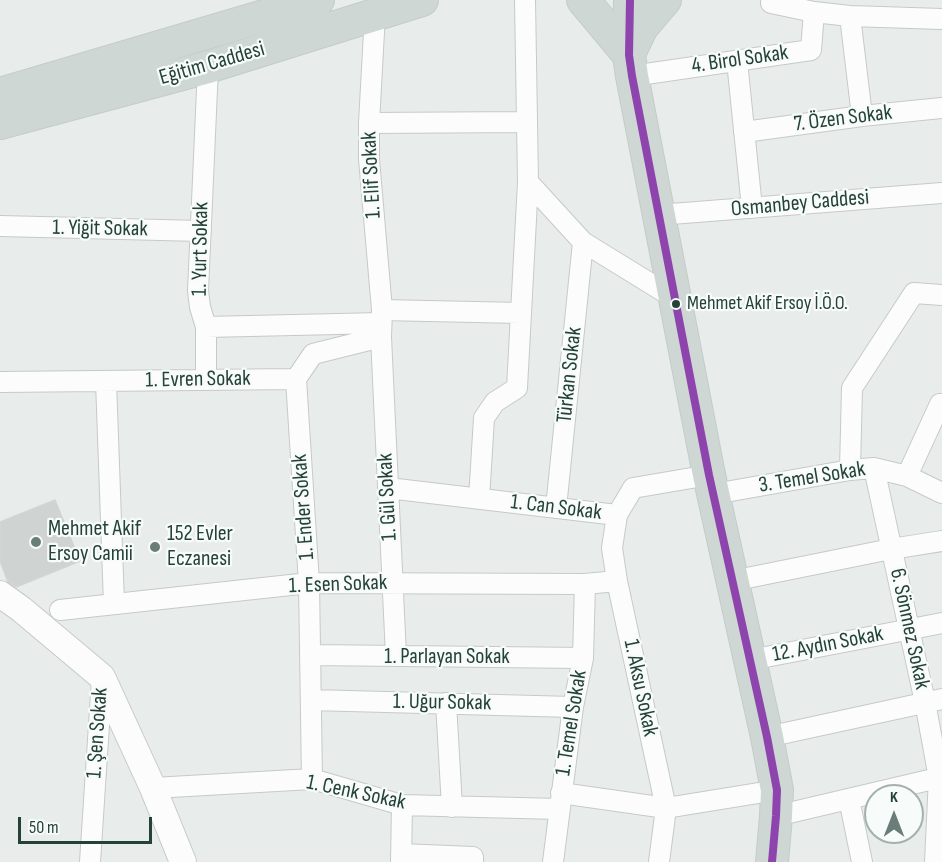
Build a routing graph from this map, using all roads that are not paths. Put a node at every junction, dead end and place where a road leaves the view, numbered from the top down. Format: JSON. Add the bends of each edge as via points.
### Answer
{"nodes":[{"id":1,"x":318,"y":0,"type":"edge"},
{"id":2,"x":422,"y":0,"type":"edge"},
{"id":3,"x":525,"y":0,"type":"edge"},
{"id":4,"x":583,"y":0,"type":"edge"},
{"id":5,"x":604,"y":0,"type":"edge"},
{"id":6,"x":630,"y":0,"type":"edge"},
{"id":7,"x":665,"y":0,"type":"edge"},
{"id":8,"x":771,"y":3,"type":"dead end"},
{"id":9,"x":814,"y":12,"type":"junction"},
{"id":10,"x":375,"y":14,"type":"junction"},
{"id":11,"x":850,"y":16,"type":"junction"},
{"id":12,"x":942,"y":19,"type":"edge"},
{"id":13,"x":737,"y":61,"type":"junction"},
{"id":14,"x":630,"y":66,"type":"junction"},
{"id":15,"x":208,"y":67,"type":"junction"},
{"id":16,"x":0,"y":94,"type":"edge"},
{"id":17,"x":942,"y":108,"type":"edge"},
{"id":18,"x":862,"y":116,"type":"junction"},
{"id":19,"x":527,"y":122,"type":"junction"},
{"id":20,"x":0,"y":123,"type":"edge"},
{"id":21,"x":369,"y":123,"type":"junction"},
{"id":22,"x":744,"y":132,"type":"junction"},
{"id":23,"x":528,"y":182,"type":"junction"},
{"id":24,"x":942,"y":193,"type":"edge"},
{"id":25,"x":752,"y":208,"type":"junction"},
{"id":26,"x":658,"y":215,"type":"junction"},
{"id":27,"x":0,"y":226,"type":"edge"},
{"id":28,"x":201,"y":231,"type":"junction"},
{"id":29,"x":583,"y":242,"type":"junction"},
{"id":30,"x":942,"y":295,"type":"edge"},
{"id":31,"x":674,"y":298,"type":"junction"},
{"id":32,"x":521,"y":314,"type":"junction"},
{"id":33,"x":381,"y":323,"type":"junction"},
{"id":34,"x":206,"y":327,"type":"junction"},
{"id":35,"x":296,"y":379,"type":"junction"},
{"id":36,"x":206,"y":380,"type":"junction"},
{"id":37,"x":106,"y":381,"type":"junction"},
{"id":38,"x":0,"y":382,"type":"edge"},
{"id":39,"x":941,"y":404,"type":"edge"},
{"id":40,"x":873,"y":468,"type":"junction"},
{"id":41,"x":850,"y":470,"type":"junction"},
{"id":42,"x":907,"y":476,"type":"junction"},
{"id":43,"x":711,"y":484,"type":"junction"},
{"id":44,"x":387,"y":488,"type":"junction"},
{"id":45,"x":942,"y":493,"type":"edge"},
{"id":46,"x":479,"y":499,"type":"junction"},
{"id":47,"x":556,"y":508,"type":"junction"},
{"id":48,"x":617,"y":515,"type":"junction"},
{"id":49,"x":942,"y":541,"type":"edge"},
{"id":50,"x":891,"y":549,"type":"junction"},
{"id":51,"x":732,"y":580,"type":"junction"},
{"id":52,"x":617,"y":581,"type":"junction"},
{"id":53,"x":309,"y":583,"type":"junction"},
{"id":54,"x":392,"y":583,"type":"junction"},
{"id":55,"x":585,"y":584,"type":"junction"},
{"id":56,"x":0,"y":594,"type":"edge"},
{"id":57,"x":114,"y":604,"type":"junction"},
{"id":58,"x":60,"y":610,"type":"dead end"},
{"id":59,"x":942,"y":623,"type":"edge"},
{"id":60,"x":908,"y":629,"type":"junction"},
{"id":61,"x":311,"y":655,"type":"junction"},
{"id":62,"x":396,"y":656,"type":"junction"},
{"id":63,"x":582,"y":658,"type":"junction"},
{"id":64,"x":750,"y":660,"type":"junction"},
{"id":65,"x":102,"y":676,"type":"junction"},
{"id":66,"x":311,"y":700,"type":"junction"},
{"id":67,"x":933,"y":701,"type":"edge"},
{"id":68,"x":447,"y":703,"type":"junction"},
{"id":69,"x":573,"y":707,"type":"junction"},
{"id":70,"x":767,"y":737,"type":"junction"},
{"id":71,"x":941,"y":777,"type":"edge"},
{"id":72,"x":312,"y":779,"type":"junction"},
{"id":73,"x":153,"y":788,"type":"junction"},
{"id":74,"x":849,"y":799,"type":"junction"},
{"id":75,"x":560,"y":801,"type":"junction"},
{"id":76,"x":776,"y":803,"type":"junction"},
{"id":77,"x":402,"y":805,"type":"junction"},
{"id":78,"x":452,"y":807,"type":"junction"},
{"id":79,"x":666,"y":808,"type":"junction"},
{"id":80,"x":401,"y":858,"type":"edge"},
{"id":81,"x":90,"y":862,"type":"edge"},
{"id":82,"x":183,"y":862,"type":"edge"},
{"id":83,"x":473,"y":862,"type":"edge"},
{"id":84,"x":553,"y":862,"type":"edge"},
{"id":85,"x":659,"y":862,"type":"edge"},
{"id":86,"x":772,"y":862,"type":"edge"},
{"id":87,"x":862,"y":862,"type":"edge"},
{"id":88,"x":935,"y":862,"type":"edge"}],
"edges":[{"from":1,"to":16,"type":"main road","name":"Eğitim Caddesi"},
{"from":2,"to":10,"type":"main road","name":"Eğitim Caddesi"},
{"from":3,"to":19,"type":"street"},
{"from":4,"to":14,"type":"main road"},
{"from":5,"to":14,"type":"main road"},
{"from":6,"to":14,"type":"main road"},
{"from":7,"to":14,"type":"main road","via":[[642,27]]},
{"from":8,"to":9,"type":"street"},
{"from":9,"to":11,"type":"street"},
{"from":9,"to":13,"type":"street","name":"4. Birol Sokak","via":[[811,50]]},
{"from":10,"to":15,"type":"main road","name":"Eğitim Caddesi"},
{"from":10,"to":21,"type":"street","name":"1. Elif Sokak"},
{"from":11,"to":12,"type":"street"},
{"from":11,"to":18,"type":"street"},
{"from":13,"to":14,"type":"street","name":"4. Birol Sokak"},
{"from":13,"to":22,"type":"street"},
{"from":14,"to":26,"type":"main road"},
{"from":15,"to":20,"type":"main road","name":"Eğitim Caddesi"},
{"from":15,"to":28,"type":"street","name":"1. Yurt Sokak"},
{"from":17,"to":18,"type":"street","name":"7. Özen Sokak"},
{"from":18,"to":22,"type":"street","name":"7. Özen Sokak"},
{"from":19,"to":21,"type":"street"},
{"from":19,"to":23,"type":"street"},
{"from":21,"to":33,"type":"street","name":"1. Elif Sokak"},
{"from":22,"to":25,"type":"street"},
{"from":23,"to":29,"type":"street"},
{"from":23,"to":32,"type":"street"},
{"from":24,"to":25,"type":"street","name":"Osmanbey Caddesi"},
{"from":25,"to":26,"type":"street","name":"Osmanbey Caddesi"},
{"from":26,"to":31,"type":"main road"},
{"from":27,"to":28,"type":"street","name":"1. Yiğit Sokak"},
{"from":28,"to":34,"type":"street","name":"1. Yurt Sokak","via":[[198,291]]},
{"from":29,"to":31,"type":"street"},
{"from":29,"to":47,"type":"street","name":"Türkan Sokak"},
{"from":30,"to":41,"type":"street","via":[[914,293],[852,388]]},
{"from":31,"to":43,"type":"main road"},
{"from":32,"to":33,"type":"street"},
{"from":32,"to":46,"type":"street","via":[[517,388],[495,402],[484,418]]},
{"from":33,"to":34,"type":"street","name":"1. Yurt Sokak"},
{"from":33,"to":35,"type":"street","via":[[313,354]]},
{"from":33,"to":44,"type":"street","name":"1. Gül Sokak"},
{"from":34,"to":36,"type":"street"},
{"from":35,"to":36,"type":"street","name":"1. Evren Sokak"},
{"from":35,"to":53,"type":"street","name":"1. Ender Sokak"},
{"from":36,"to":37,"type":"street","name":"1. Evren Sokak"},
{"from":37,"to":38,"type":"street","name":"1. Evren Sokak"},
{"from":37,"to":57,"type":"street"},
{"from":39,"to":42,"type":"street"},
{"from":40,"to":41,"type":"street","name":"3. Temel Sokak"},
{"from":40,"to":42,"type":"street","name":"3. Temel Sokak"},
{"from":40,"to":50,"type":"street","name":"6. Sönmez Sokak"},
{"from":41,"to":43,"type":"street","name":"3. Temel Sokak"},
{"from":42,"to":45,"type":"street","name":"3. Temel Sokak"},
{"from":43,"to":48,"type":"street","name":"1. Can Sokak","via":[[633,488]]},
{"from":43,"to":51,"type":"main road"},
{"from":44,"to":46,"type":"street","name":"1. Can Sokak"},
{"from":44,"to":54,"type":"street","name":"1. Gül Sokak"},
{"from":46,"to":47,"type":"street","name":"1. Can Sokak"},
{"from":47,"to":48,"type":"street","name":"1. Can Sokak"},
{"from":48,"to":52,"type":"street","name":"1. Aksu Sokak","via":[[612,548]]},
{"from":49,"to":50,"type":"street"},
{"from":50,"to":51,"type":"street"},
{"from":50,"to":60,"type":"street","name":"6. Sönmez Sokak"},
{"from":51,"to":64,"type":"main road"},
{"from":52,"to":55,"type":"street","name":"1. Esen Sokak"},
{"from":52,"to":79,"type":"street","name":"1. Aksu Sokak"},
{"from":53,"to":54,"type":"street","name":"1. Esen Sokak"},
{"from":53,"to":57,"type":"street","name":"1. Esen Sokak"},
{"from":53,"to":61,"type":"street","name":"1. Ender Sokak"},
{"from":54,"to":55,"type":"street","name":"1. Esen Sokak"},
{"from":54,"to":62,"type":"street","name":"1. Gül Sokak"},
{"from":55,"to":63,"type":"street","name":"1. Temel Sokak"},
{"from":56,"to":65,"type":"street"},
{"from":57,"to":58,"type":"street","name":"1. Esen Sokak"},
{"from":59,"to":60,"type":"street","name":"12. Aydın Sokak"},
{"from":60,"to":64,"type":"street","name":"12. Aydın Sokak"},
{"from":60,"to":67,"type":"street","name":"6. Sönmez Sokak"},
{"from":61,"to":62,"type":"street","name":"1. Parlayan Sokak"},
{"from":61,"to":66,"type":"street","name":"1. Ender Sokak"},
{"from":62,"to":63,"type":"street","name":"1. Parlayan Sokak"},
{"from":63,"to":69,"type":"street","name":"1. Temel Sokak"},
{"from":64,"to":70,"type":"main road"},
{"from":65,"to":73,"type":"street"},
{"from":65,"to":81,"type":"street","name":"1. Şen Sokak"},
{"from":66,"to":68,"type":"street","name":"1. Uğur Sokak"},
{"from":66,"to":72,"type":"street","name":"1. Ender Sokak"},
{"from":67,"to":70,"type":"street"},
{"from":67,"to":71,"type":"street","name":"6. Sönmez Sokak"},
{"from":68,"to":69,"type":"street","name":"1. Uğur Sokak"},
{"from":68,"to":78,"type":"street"},
{"from":69,"to":75,"type":"street","name":"1. Temel Sokak"},
{"from":70,"to":76,"type":"main road"},
{"from":71,"to":74,"type":"street","name":"1. Cenk Sokak"},
{"from":71,"to":88,"type":"street","name":"6. Sönmez Sokak"},
{"from":72,"to":73,"type":"street","name":"1. Cenk Sokak"},
{"from":72,"to":77,"type":"street","name":"1. Cenk Sokak"},
{"from":73,"to":82,"type":"street"},
{"from":74,"to":76,"type":"street","name":"1. Cenk Sokak"},
{"from":74,"to":87,"type":"street"},
{"from":75,"to":78,"type":"street","name":"1. Cenk Sokak"},
{"from":75,"to":79,"type":"street","name":"1. Cenk Sokak"},
{"from":75,"to":84,"type":"street","name":"1. Temel Sokak"},
{"from":76,"to":79,"type":"street","name":"1. Cenk Sokak"},
{"from":76,"to":86,"type":"main road"},
{"from":77,"to":78,"type":"street","name":"1. Cenk Sokak"},
{"from":77,"to":80,"type":"street"},
{"from":79,"to":85,"type":"street","name":"1. Aksu Sokak"},
{"from":80,"to":83,"type":"street","via":[[473,857]]}]}
